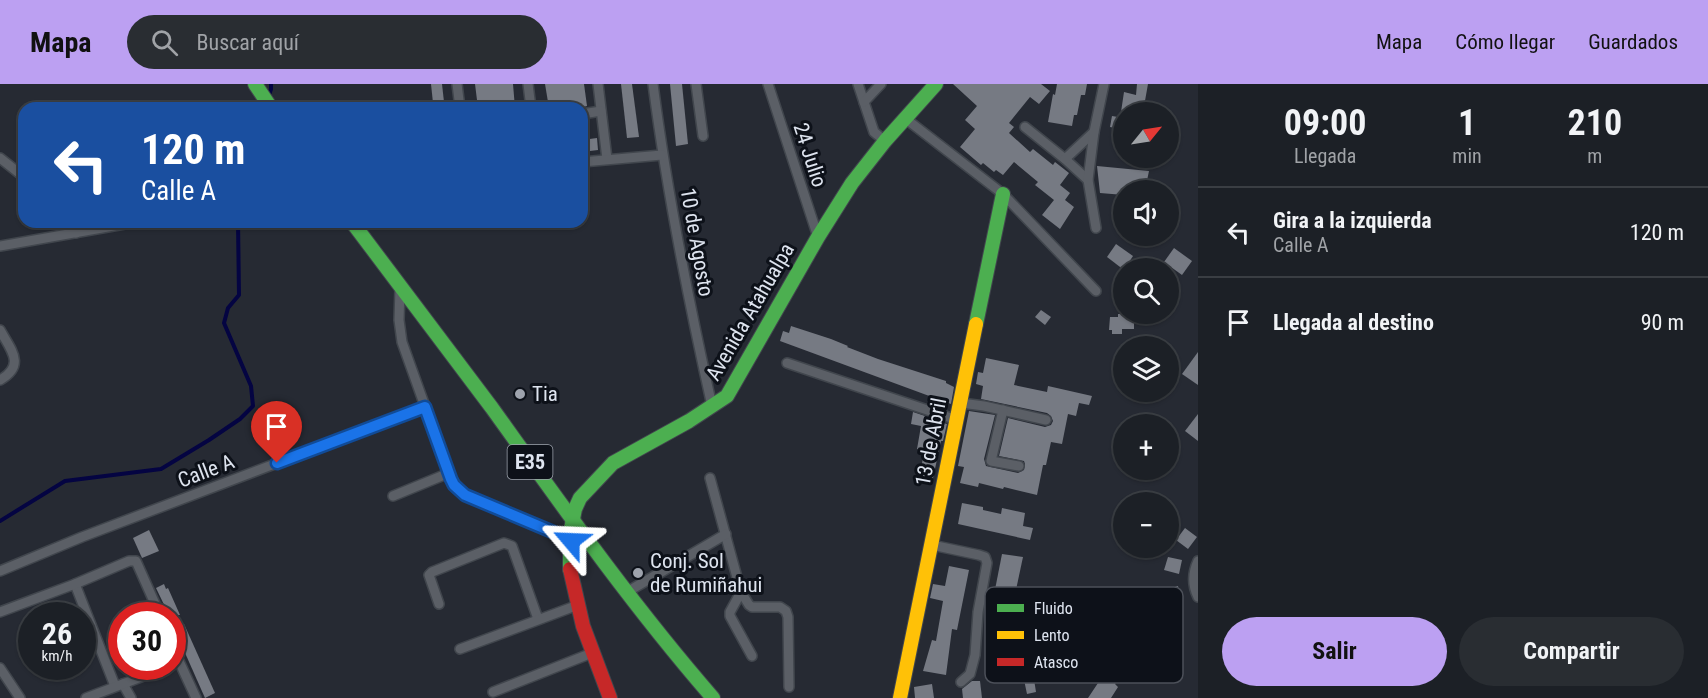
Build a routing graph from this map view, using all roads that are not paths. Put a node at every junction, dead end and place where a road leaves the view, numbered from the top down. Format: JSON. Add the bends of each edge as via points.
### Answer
{"nodes":[{"id":1,"x":255,"y":84,"type":"edge"},
{"id":2,"x":457,"y":84,"type":"edge"},
{"id":3,"x":528,"y":84,"type":"edge"},
{"id":4,"x":598,"y":84,"type":"edge"},
{"id":5,"x":653,"y":84,"type":"edge"},
{"id":6,"x":696,"y":84,"type":"edge"},
{"id":7,"x":768,"y":84,"type":"edge"},
{"id":8,"x":858,"y":84,"type":"edge"},
{"id":9,"x":881,"y":84,"type":"edge"},
{"id":10,"x":936,"y":84,"type":"edge"},
{"id":11,"x":1104,"y":84,"type":"edge"},
{"id":12,"x":267,"y":102,"type":"edge"},
{"id":13,"x":459,"y":102,"type":"edge"},
{"id":14,"x":530,"y":102,"type":"edge"},
{"id":15,"x":864,"y":102,"type":"junction"},
{"id":16,"x":601,"y":111,"type":"junction"},
{"id":17,"x":588,"y":113,"type":"edge"},
{"id":18,"x":906,"y":119,"type":"junction"},
{"id":19,"x":1025,"y":127,"type":"dead end"},
{"id":20,"x":1094,"y":132,"type":"junction"},
{"id":21,"x":704,"y":136,"type":"dead end"},
{"id":22,"x":885,"y":141,"type":"junction"},
{"id":23,"x":662,"y":155,"type":"junction"},
{"id":24,"x":0,"y":158,"type":"edge"},
{"id":25,"x":607,"y":159,"type":"junction"},
{"id":26,"x":1065,"y":159,"type":"junction"},
{"id":27,"x":588,"y":161,"type":"edge"},
{"id":28,"x":18,"y":172,"type":"edge"},
{"id":29,"x":1088,"y":180,"type":"junction"},
{"id":30,"x":1003,"y":194,"type":"junction"},
{"id":31,"x":72,"y":228,"type":"edge"},
{"id":32,"x":103,"y":228,"type":"edge"},
{"id":33,"x":356,"y":228,"type":"edge"},
{"id":34,"x":1096,"y":228,"type":"dead end"},
{"id":35,"x":76,"y":233,"type":"junction"},
{"id":36,"x":818,"y":237,"type":"junction"},
{"id":37,"x":0,"y":246,"type":"edge"},
{"id":38,"x":400,"y":286,"type":"junction"},
{"id":39,"x":1096,"y":291,"type":"dead end"},
{"id":40,"x":0,"y":330,"type":"edge"},
{"id":41,"x":787,"y":363,"type":"dead end"},
{"id":42,"x":0,"y":380,"type":"edge"},
{"id":43,"x":961,"y":403,"type":"junction"},
{"id":44,"x":712,"y":406,"type":"junction"},
{"id":45,"x":425,"y":407,"type":"junction"},
{"id":46,"x":1003,"y":410,"type":"junction"},
{"id":47,"x":957,"y":420,"type":"junction"},
{"id":48,"x":1046,"y":420,"type":"dead end"},
{"id":49,"x":1019,"y":466,"type":"dead end"},
{"id":50,"x":449,"y":473,"type":"junction"},
{"id":51,"x":711,"y":478,"type":"dead end"},
{"id":52,"x":393,"y":496,"type":"dead end"},
{"id":53,"x":573,"y":521,"type":"junction"},
{"id":54,"x":726,"y":534,"type":"junction"},
{"id":55,"x":571,"y":541,"type":"junction"},
{"id":56,"x":932,"y":545,"type":"junction"},
{"id":57,"x":1198,"y":561,"type":"edge"},
{"id":58,"x":0,"y":571,"type":"edge"},
{"id":59,"x":75,"y":584,"type":"junction"},
{"id":60,"x":627,"y":592,"type":"junction"},
{"id":61,"x":741,"y":592,"type":"junction"},
{"id":62,"x":1198,"y":597,"type":"edge"},
{"id":63,"x":154,"y":602,"type":"edge"},
{"id":64,"x":439,"y":604,"type":"dead end"},
{"id":65,"x":578,"y":604,"type":"junction"},
{"id":66,"x":0,"y":612,"type":"edge"},
{"id":67,"x":538,"y":619,"type":"junction"},
{"id":68,"x":460,"y":649,"type":"dead end"},
{"id":69,"x":592,"y":653,"type":"junction"},
{"id":70,"x":752,"y":656,"type":"dead end"},
{"id":71,"x":0,"y":668,"type":"edge"},
{"id":72,"x":133,"y":680,"type":"edge"},
{"id":73,"x":184,"y":680,"type":"edge"},
{"id":74,"x":961,"y":682,"type":"dead end"},
{"id":75,"x":119,"y":685,"type":"junction"},
{"id":76,"x":789,"y":687,"type":"dead end"},
{"id":77,"x":493,"y":692,"type":"dead end"},
{"id":78,"x":20,"y":698,"type":"edge"},
{"id":79,"x":86,"y":698,"type":"edge"},
{"id":80,"x":131,"y":698,"type":"edge"},
{"id":81,"x":196,"y":698,"type":"edge"},
{"id":82,"x":610,"y":698,"type":"edge"},
{"id":83,"x":713,"y":698,"type":"edge"},
{"id":84,"x":900,"y":698,"type":"edge"}],
"edges":[{"from":1,"to":12,"type":"main road"},
{"from":2,"to":13,"type":"street"},
{"from":3,"to":14,"type":"street"},
{"from":4,"to":16,"type":"street"},
{"from":5,"to":23,"type":"street","name":"10 de Agosto"},
{"from":6,"to":21,"type":"street"},
{"from":7,"to":36,"type":"street","name":"24 Julio"},
{"from":8,"to":15,"type":"street"},
{"from":9,"to":15,"type":"street"},
{"from":10,"to":18,"type":"main road","name":"Avenida Atahualpa"},
{"from":11,"to":20,"type":"street"},
{"from":15,"to":22,"type":"street","via":[[874,132]]},
{"from":16,"to":17,"type":"street"},
{"from":16,"to":25,"type":"street"},
{"from":18,"to":22,"type":"main road","name":"Avenida Atahualpa"},
{"from":18,"to":30,"type":"street"},
{"from":19,"to":26,"type":"street"},
{"from":20,"to":26,"type":"street"},
{"from":20,"to":29,"type":"street"},
{"from":22,"to":36,"type":"main road","name":"Avenida Atahualpa","via":[[852,183]]},
{"from":23,"to":25,"type":"street"},
{"from":23,"to":44,"type":"street","name":"10 de Agosto"},
{"from":24,"to":28,"type":"street"},
{"from":25,"to":27,"type":"street"},
{"from":26,"to":29,"type":"street"},
{"from":29,"to":34,"type":"street"},
{"from":30,"to":39,"type":"street"},
{"from":30,"to":43,"type":"main road","name":"13 de Abril"},
{"from":31,"to":35,"type":"street"},
{"from":32,"to":35,"type":"street"},
{"from":33,"to":38,"type":"main road","number":"E35"},
{"from":35,"to":37,"type":"street"},
{"from":36,"to":44,"type":"main road","name":"Avenida Atahualpa","via":[[727,396]]},
{"from":38,"to":45,"type":"street","via":[[402,342]]},
{"from":38,"to":53,"type":"main road","number":"E35"},
{"from":40,"to":42,"type":"street","via":[[15,362],[11,372]]},
{"from":41,"to":47,"type":"street"},
{"from":43,"to":46,"type":"street"},
{"from":43,"to":47,"type":"main road","name":"13 de Abril"},
{"from":44,"to":53,"type":"main road","name":"Avenida Atahualpa","via":[[613,463],[580,498]]},
{"from":45,"to":50,"type":"street"},
{"from":45,"to":58,"type":"street","name":"Calle A"},
{"from":46,"to":48,"type":"street"},
{"from":46,"to":49,"type":"street","via":[[991,461]]},
{"from":47,"to":56,"type":"main road","name":"13 de Abril"},
{"from":50,"to":52,"type":"street"},
{"from":50,"to":55,"type":"street","via":[[454,485],[465,495]]},
{"from":51,"to":54,"type":"street"},
{"from":53,"to":55,"type":"main road","name":"Avenida Atahualpa"},
{"from":53,"to":60,"type":"main road","number":"E35"},
{"from":54,"to":60,"type":"street"},
{"from":54,"to":61,"type":"street"},
{"from":55,"to":65,"type":"main road","name":"Avenida Atahualpa","via":[[570,570]]},
{"from":56,"to":74,"type":"street","via":[[979,555],[987,563],[975,655],[970,674]]},
{"from":56,"to":84,"type":"main road","name":"13 de Abril"},
{"from":57,"to":62,"type":"street","via":[[1193,572]]},
{"from":59,"to":63,"type":"street","via":[[136,561]]},
{"from":59,"to":66,"type":"street"},
{"from":59,"to":75,"type":"street"},
{"from":60,"to":83,"type":"main road","number":"E35"},
{"from":61,"to":70,"type":"street","via":[[730,616]]},
{"from":61,"to":76,"type":"street","via":[[749,605],[786,611]]},
{"from":64,"to":67,"type":"street","via":[[429,575],[432,572],[508,543]]},
{"from":65,"to":67,"type":"street"},
{"from":65,"to":69,"type":"main road","name":"Avenida Atahualpa"},
{"from":67,"to":68,"type":"street"},
{"from":69,"to":77,"type":"street"},
{"from":69,"to":82,"type":"main road","name":"Avenida Atahualpa"},
{"from":71,"to":78,"type":"street"},
{"from":72,"to":75,"type":"street"},
{"from":73,"to":81,"type":"street"},
{"from":75,"to":79,"type":"street"},
{"from":75,"to":80,"type":"street"}]}
